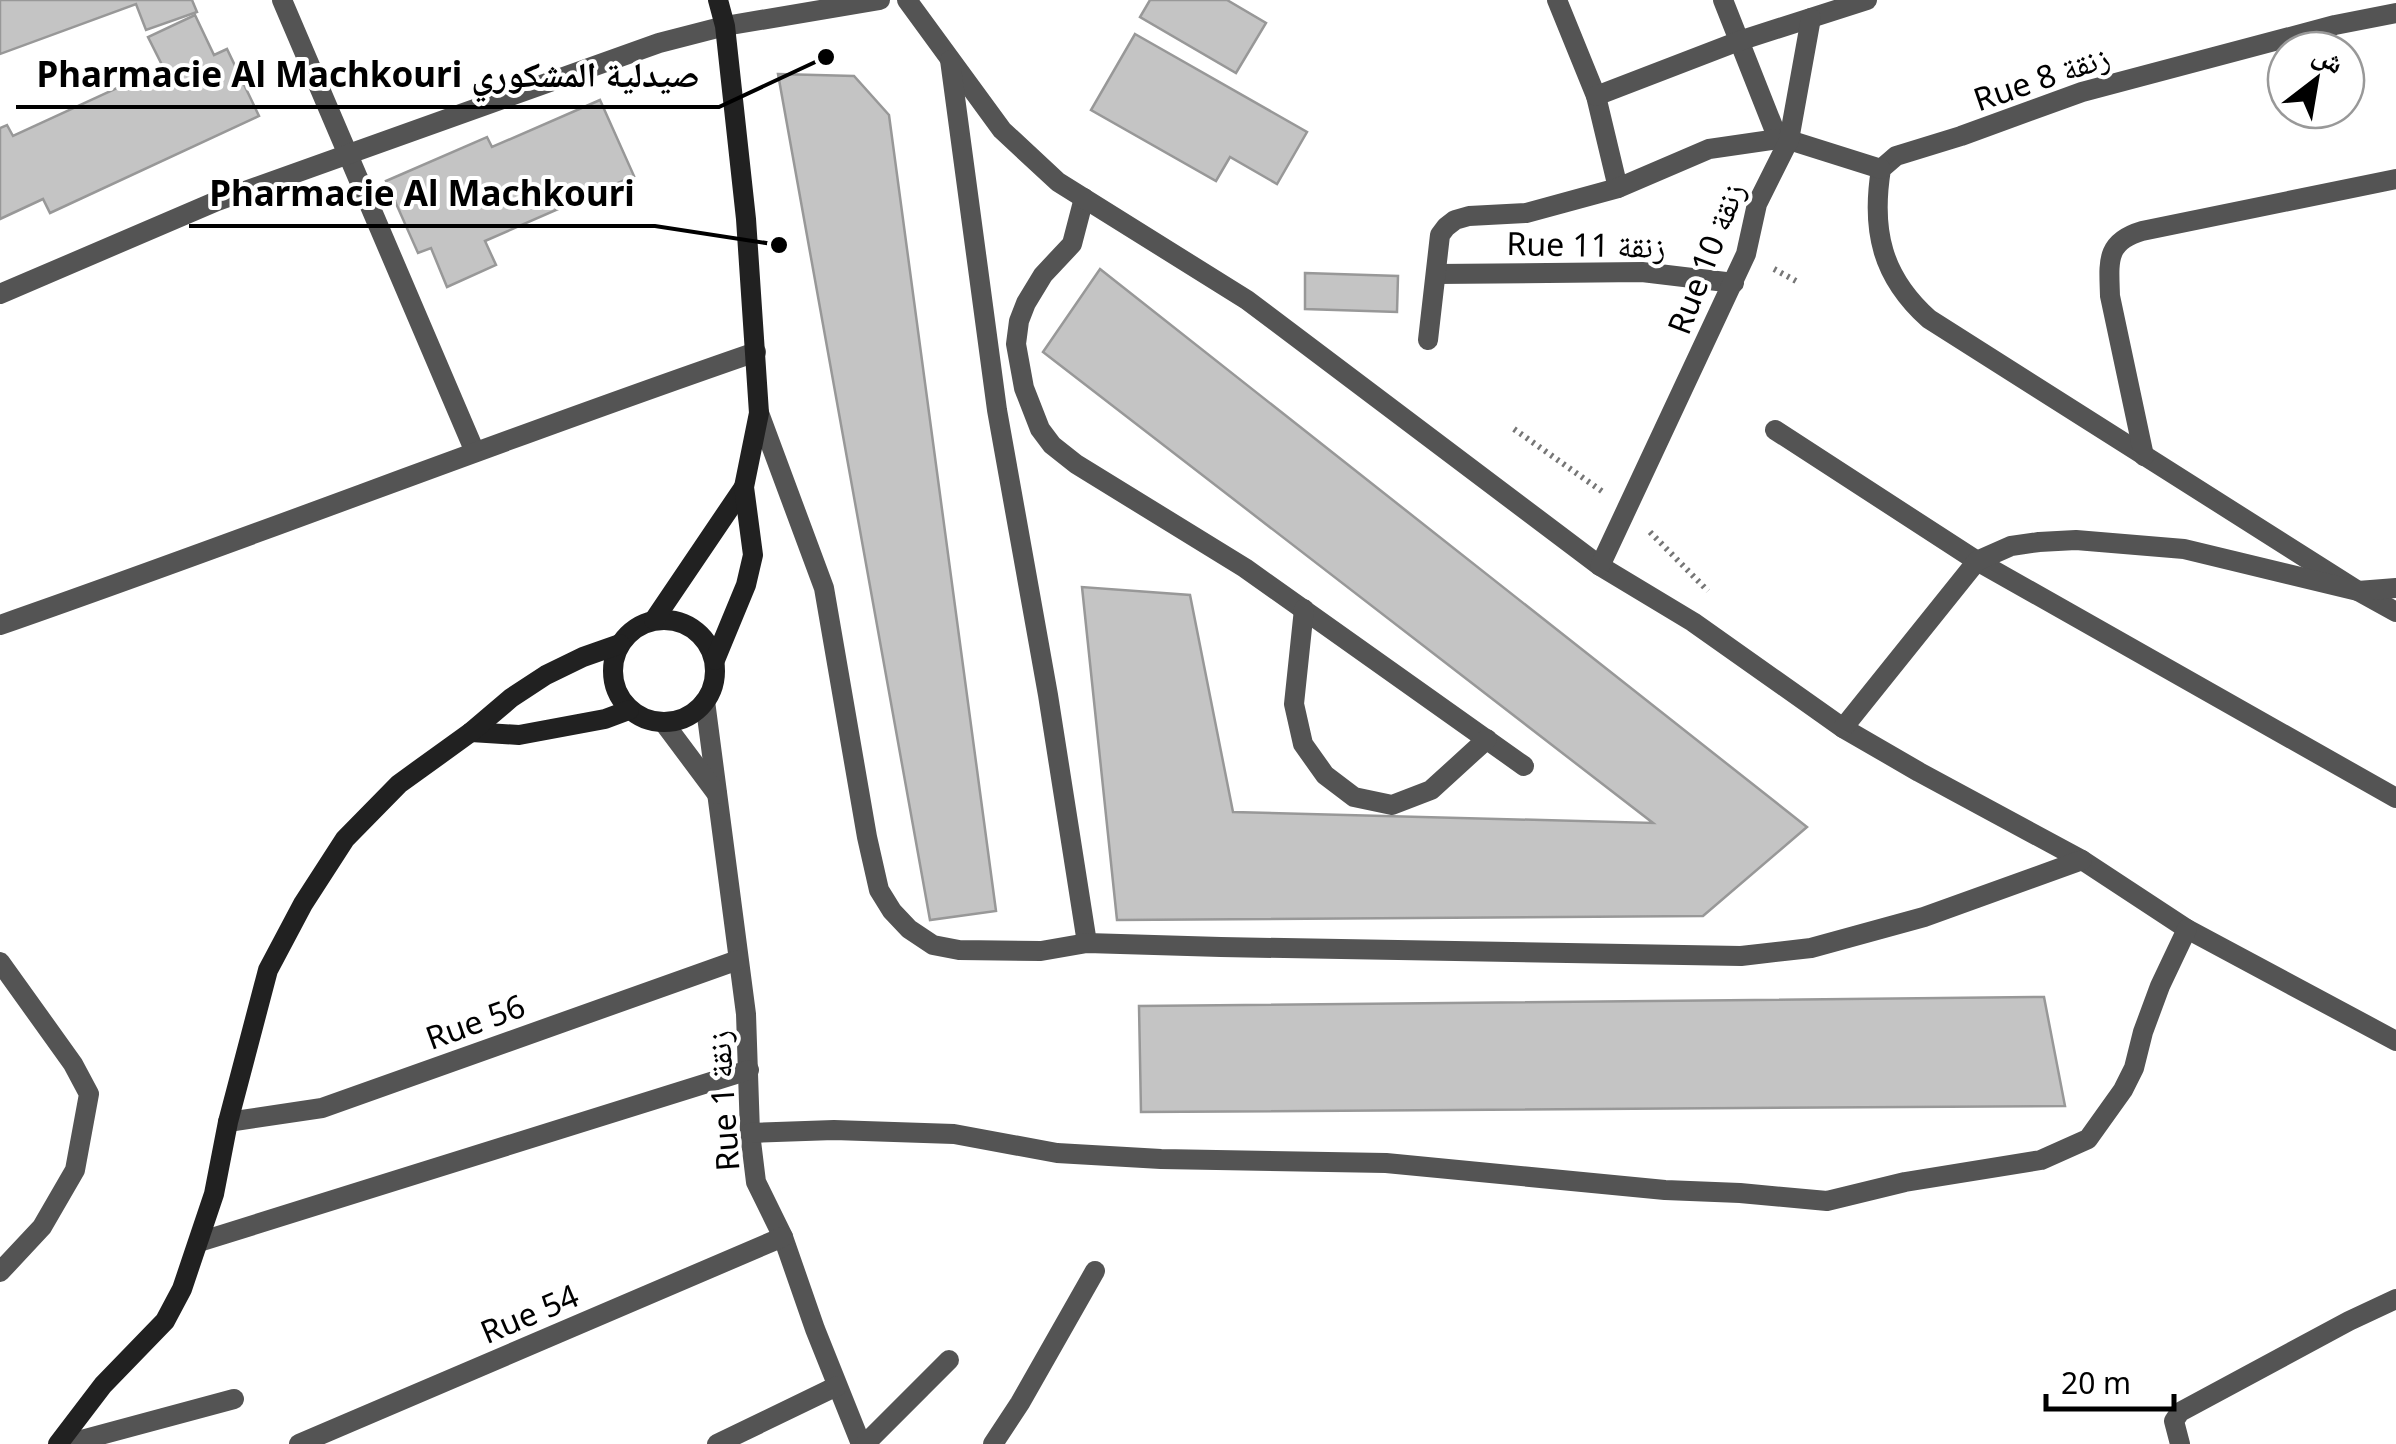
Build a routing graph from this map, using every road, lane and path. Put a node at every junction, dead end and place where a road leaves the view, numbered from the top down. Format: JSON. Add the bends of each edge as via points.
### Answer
{"nodes":[{"id":1,"x":282,"y":0,"type":"edge"},
{"id":2,"x":718,"y":0,"type":"edge"},
{"id":3,"x":880,"y":0,"type":"edge"},
{"id":4,"x":907,"y":0,"type":"edge"},
{"id":5,"x":1558,"y":0,"type":"edge"},
{"id":6,"x":1723,"y":0,"type":"edge"},
{"id":7,"x":1863,"y":1,"type":"edge"},
{"id":8,"x":2396,"y":13,"type":"edge"},
{"id":9,"x":1811,"y":18,"type":"junction"},
{"id":10,"x":725,"y":26,"type":"junction"},
{"id":11,"x":1739,"y":41,"type":"junction"},
{"id":12,"x":950,"y":58,"type":"junction"},
{"id":13,"x":1596,"y":96,"type":"junction"},
{"id":14,"x":1783,"y":140,"type":"junction"},
{"id":15,"x":349,"y":152,"type":"junction"},
{"id":16,"x":1881,"y":169,"type":"junction"},
{"id":17,"x":2396,"y":180,"type":"edge"},
{"id":18,"x":1618,"y":188,"type":"junction"},
{"id":19,"x":1084,"y":198,"type":"junction"},
{"id":20,"x":1436,"y":274,"type":"junction"},
{"id":21,"x":1734,"y":284,"type":"junction"},
{"id":22,"x":0,"y":294,"type":"edge"},
{"id":23,"x":1428,"y":340,"type":"dead end"},
{"id":24,"x":756,"y":352,"type":"junction"},
{"id":25,"x":759,"y":413,"type":"junction"},
{"id":26,"x":1514,"y":429,"type":"dead end"},
{"id":27,"x":1775,"y":430,"type":"dead end"},
{"id":28,"x":475,"y":452,"type":"junction"},
{"id":29,"x":2144,"y":456,"type":"junction"},
{"id":30,"x":744,"y":487,"type":"junction"},
{"id":31,"x":1626,"y":509,"type":"junction"},
{"id":32,"x":1978,"y":561,"type":"junction"},
{"id":33,"x":1600,"y":566,"type":"junction"},
{"id":34,"x":2396,"y":588,"type":"edge"},
{"id":35,"x":1708,"y":591,"type":"dead end"},
{"id":36,"x":2358,"y":591,"type":"junction"},
{"id":37,"x":1304,"y":609,"type":"junction"},
{"id":38,"x":2396,"y":612,"type":"edge"},
{"id":39,"x":654,"y":620,"type":"junction"},
{"id":40,"x":0,"y":625,"type":"edge"},
{"id":41,"x":620,"y":644,"type":"junction"},
{"id":42,"x":715,"y":660,"type":"junction"},
{"id":43,"x":706,"y":701,"type":"junction"},
{"id":44,"x":630,"y":710,"type":"junction"},
{"id":45,"x":664,"y":723,"type":"junction"},
{"id":46,"x":1843,"y":728,"type":"junction"},
{"id":47,"x":471,"y":732,"type":"junction"},
{"id":48,"x":1488,"y":739,"type":"junction"},
{"id":49,"x":1524,"y":766,"type":"dead end"},
{"id":50,"x":719,"y":796,"type":"junction"},
{"id":51,"x":2396,"y":798,"type":"edge"},
{"id":52,"x":2082,"y":860,"type":"junction"},
{"id":53,"x":2187,"y":929,"type":"junction"},
{"id":54,"x":1087,"y":942,"type":"junction"},
{"id":55,"x":738,"y":960,"type":"junction"},
{"id":56,"x":0,"y":962,"type":"edge"},
{"id":57,"x":2396,"y":1040,"type":"edge"},
{"id":58,"x":748,"y":1070,"type":"junction"},
{"id":59,"x":228,"y":1122,"type":"junction"},
{"id":60,"x":750,"y":1133,"type":"junction"},
{"id":61,"x":784,"y":1237,"type":"junction"},
{"id":62,"x":198,"y":1242,"type":"junction"},
{"id":63,"x":0,"y":1272,"type":"edge"},
{"id":64,"x":1095,"y":1272,"type":"dead end"},
{"id":65,"x":2396,"y":1299,"type":"edge"},
{"id":66,"x":950,"y":1360,"type":"dead end"},
{"id":67,"x":838,"y":1386,"type":"junction"},
{"id":68,"x":234,"y":1399,"type":"dead end"},
{"id":69,"x":58,"y":1444,"type":"edge"},
{"id":70,"x":67,"y":1444,"type":"edge"},
{"id":71,"x":299,"y":1444,"type":"edge"},
{"id":72,"x":718,"y":1444,"type":"edge"},
{"id":73,"x":863,"y":1444,"type":"edge"},
{"id":74,"x":993,"y":1444,"type":"edge"},
{"id":75,"x":2180,"y":1444,"type":"edge"}],
"edges":[{"from":1,"to":15,"type":"street"},
{"from":2,"to":10,"type":"street"},
{"from":3,"to":10,"type":"street"},
{"from":4,"to":12,"type":"street"},
{"from":5,"to":13,"type":"street"},
{"from":6,"to":11,"type":"street"},
{"from":7,"to":9,"type":"street"},
{"from":8,"to":16,"type":"street","name":"Rue 8 زنقة","via":[[2082,92],[1896,156]]},
{"from":9,"to":11,"type":"street"},
{"from":9,"to":14,"type":"street","name":"Rue 10 زنقة"},
{"from":10,"to":15,"type":"street"},
{"from":10,"to":24,"type":"street"},
{"from":11,"to":13,"type":"street"},
{"from":11,"to":14,"type":"street"},
{"from":12,"to":19,"type":"street","via":[[1002,130]]},
{"from":12,"to":54,"type":"street","via":[[997,410]]},
{"from":13,"to":18,"type":"street"},
{"from":14,"to":16,"type":"street"},
{"from":14,"to":18,"type":"street","via":[[1709,149]]},
{"from":14,"to":21,"type":"street","name":"Rue 10 زنقة"},
{"from":15,"to":22,"type":"street"},
{"from":15,"to":28,"type":"street"},
{"from":16,"to":29,"type":"street","via":[[1881,244],[1905,294],[1937,324]]},
{"from":17,"to":29,"type":"street","via":[[2142,230],[2116,245],[2110,296]]},
{"from":18,"to":20,"type":"street","via":[[1526,212],[1455,220],[1440,235]]},
{"from":19,"to":33,"type":"street","via":[[1246,300]]},
{"from":19,"to":37,"type":"street","via":[[1072,244],[1032,289],[1019,321],[1020,369],[1040,429],[1086,470]]},
{"from":20,"to":21,"type":"street","name":"Rue 11 زنقة","via":[[1642,272]]},
{"from":20,"to":23,"type":"street"},
{"from":21,"to":31,"type":"street","name":"Rue 10 زنقة"},
{"from":24,"to":25,"type":"street"},
{"from":24,"to":28,"type":"street"},
{"from":25,"to":30,"type":"street"},
{"from":25,"to":54,"type":"street","via":[[824,588],[867,837],[879,890],[892,912],[933,945],[959,950],[1041,950]]},
{"from":26,"to":31,"type":"path"},
{"from":27,"to":32,"type":"street"},
{"from":28,"to":40,"type":"street"},
{"from":29,"to":36,"type":"street"},
{"from":30,"to":39,"type":"street"},
{"from":30,"to":42,"type":"street","via":[[753,555]]},
{"from":31,"to":33,"type":"street","name":"Rue 10 زنقة"},
{"from":31,"to":35,"type":"path"},
{"from":32,"to":36,"type":"street","via":[[2002,549],[2076,540],[2184,550]]},
{"from":32,"to":46,"type":"street"},
{"from":32,"to":51,"type":"street"},
{"from":33,"to":46,"type":"street","via":[[1694,622]]},
{"from":34,"to":36,"type":"street"},
{"from":36,"to":38,"type":"street"},
{"from":37,"to":48,"type":"street"},
{"from":37,"to":48,"type":"street","via":[[1294,704],[1303,744],[1325,775],[1354,796],[1392,805],[1431,790]]},
{"from":39,"to":41,"type":"street"},
{"from":39,"to":42,"type":"street","via":[[689,625]]},
{"from":41,"to":44,"type":"street","via":[[612,666],[616,690]]},
{"from":41,"to":47,"type":"street","via":[[546,675]]},
{"from":42,"to":43,"type":"street","via":[[714,688]]},
{"from":43,"to":45,"type":"street","via":[[697,712]]},
{"from":43,"to":50,"type":"street","name":"Rue 1 زنقة"},
{"from":44,"to":45,"type":"street"},
{"from":44,"to":47,"type":"street","via":[[519,735]]},
{"from":45,"to":50,"type":"street"},
{"from":46,"to":52,"type":"street"},
{"from":47,"to":59,"type":"street","via":[[399,784],[345,839],[304,904],[268,970]]},
{"from":48,"to":49,"type":"street"},
{"from":50,"to":55,"type":"street","name":"Rue 1 زنقة"},
{"from":52,"to":53,"type":"street"},
{"from":52,"to":54,"type":"street","via":[[1909,921],[1811,948],[1740,956]]},
{"from":53,"to":57,"type":"street"},
{"from":53,"to":60,"type":"street","via":[[2134,1068],[2088,1139],[2041,1160],[1827,1202],[1386,1163],[1057,1152],[954,1134]]},
{"from":55,"to":58,"type":"street","name":"Rue 1 زنقة"},
{"from":55,"to":59,"type":"street","name":"Rue 56","via":[[322,1108]]},
{"from":56,"to":63,"type":"street","via":[[89,1094],[75,1170],[42,1227]]},
{"from":58,"to":60,"type":"street","name":"Rue 1 زنقة"},
{"from":58,"to":62,"type":"street"},
{"from":59,"to":62,"type":"street"},
{"from":60,"to":61,"type":"street","name":"Rue 1 زنقة","via":[[756,1182]]},
{"from":61,"to":67,"type":"street","name":"Rue 1 زنقة"},
{"from":61,"to":71,"type":"street","name":"Rue 54"},
{"from":62,"to":69,"type":"street","via":[[165,1321]]},
{"from":64,"to":74,"type":"street"},
{"from":65,"to":75,"type":"street","via":[[2178,1414]]},
{"from":66,"to":73,"type":"street"},
{"from":67,"to":72,"type":"street"},
{"from":67,"to":73,"type":"street","name":"Rue 1 زنقة"},
{"from":68,"to":70,"type":"street"}]}
